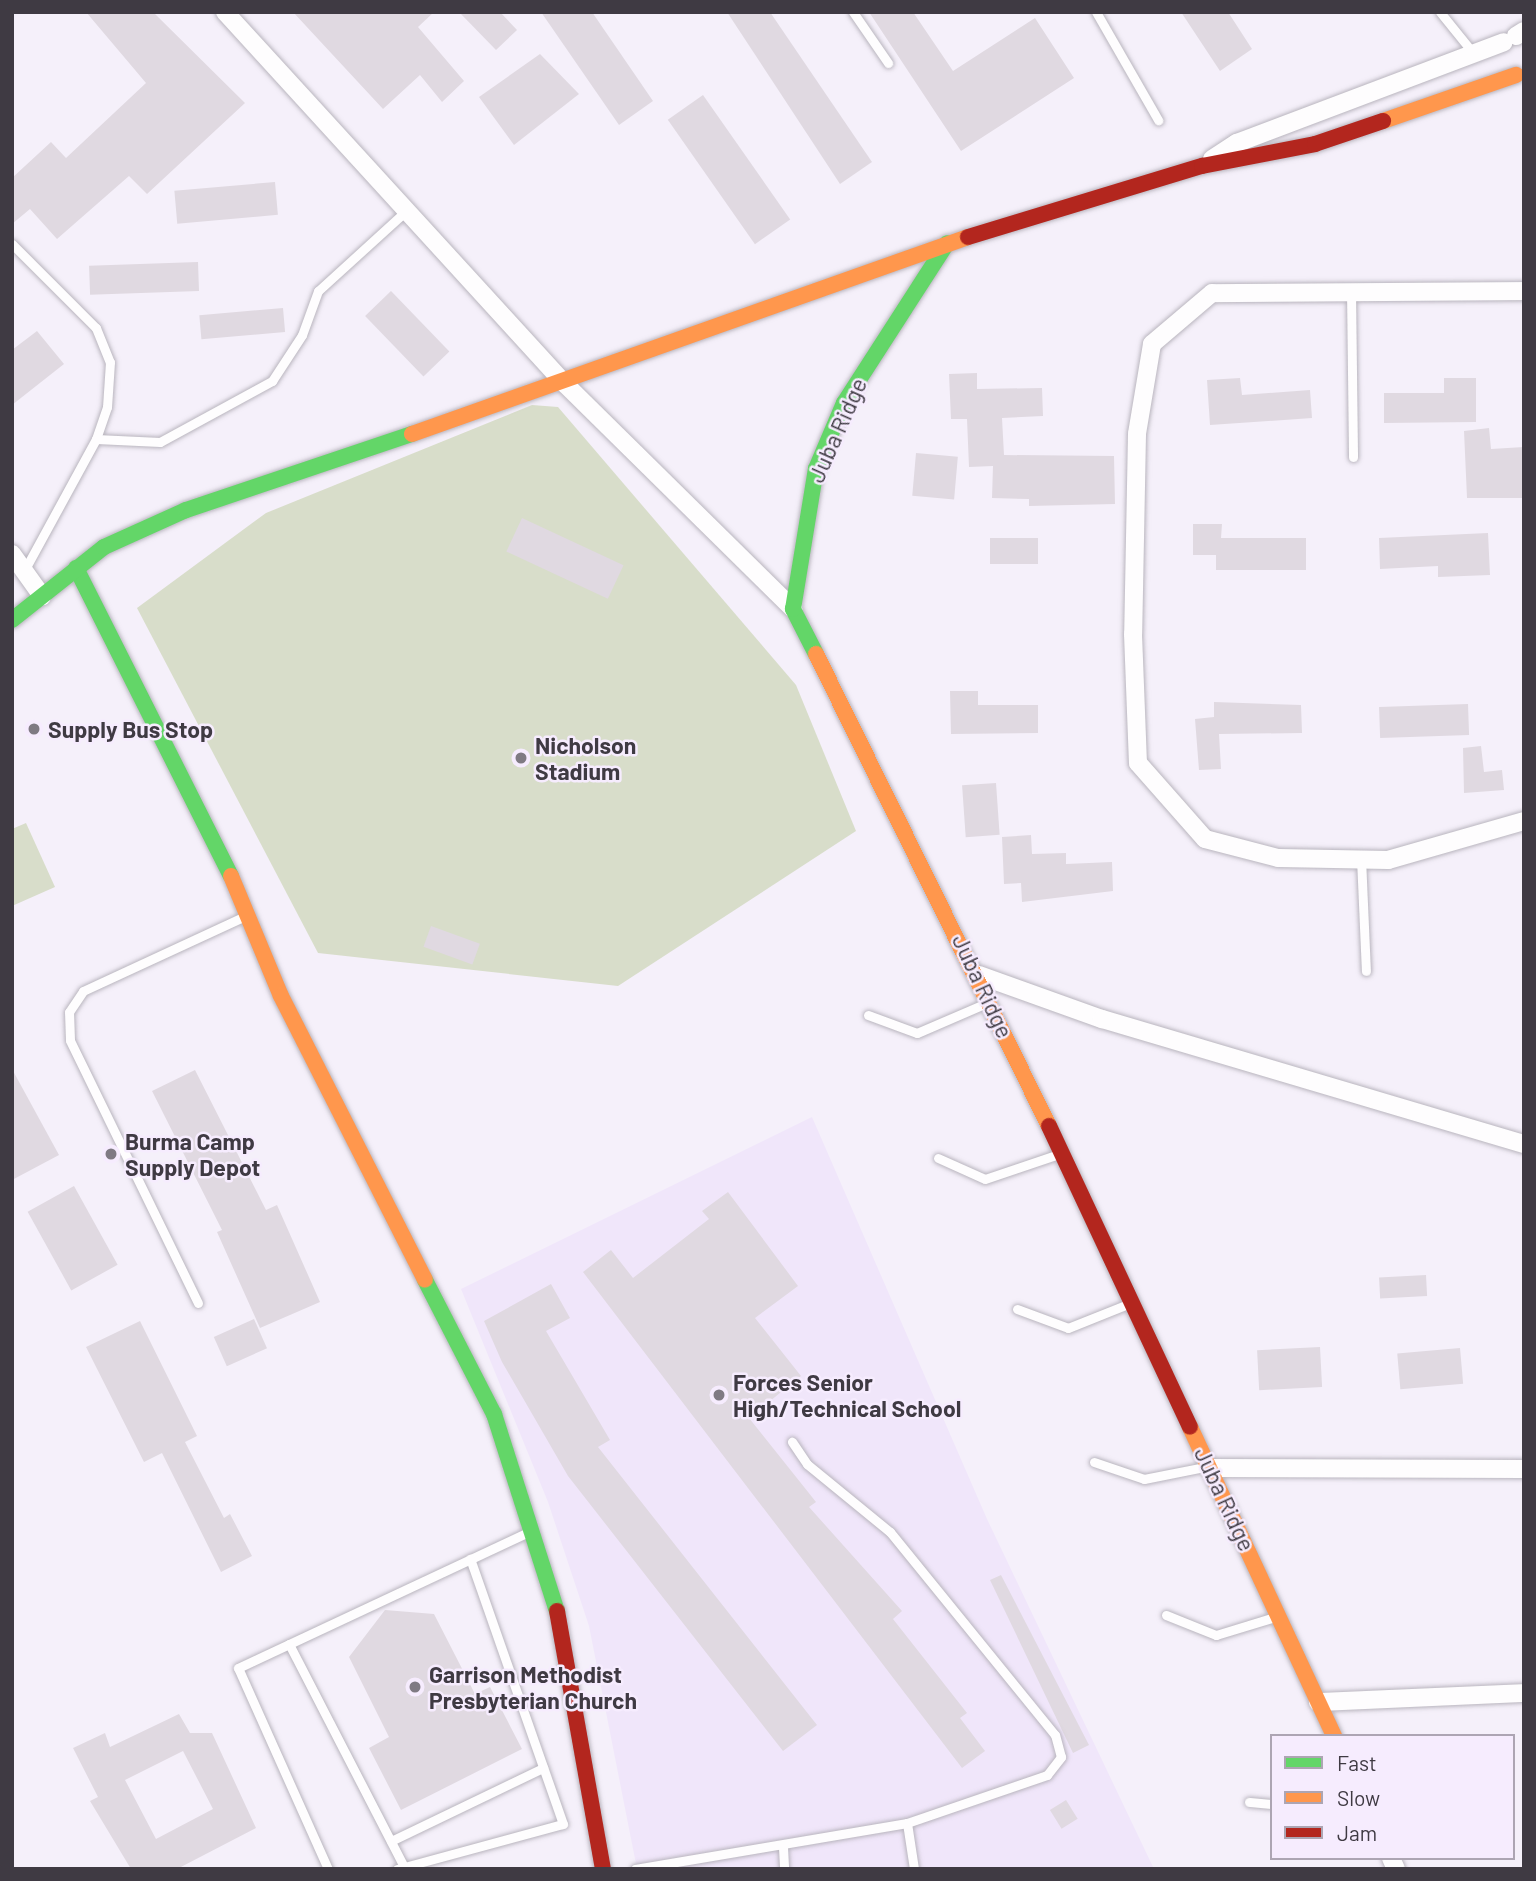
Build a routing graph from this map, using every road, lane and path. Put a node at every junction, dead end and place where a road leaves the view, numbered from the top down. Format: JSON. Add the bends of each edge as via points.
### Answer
{"nodes":[{"id":1,"x":853,"y":12,"type":"edge"},
{"id":2,"x":1097,"y":12,"type":"edge"},
{"id":3,"x":1440,"y":12,"type":"edge"},
{"id":4,"x":230,"y":14,"type":"edge"},
{"id":5,"x":1514,"y":36,"type":"edge"},
{"id":6,"x":1474,"y":54,"type":"junction"},
{"id":7,"x":888,"y":62,"type":"dead end"},
{"id":8,"x":1516,"y":75,"type":"dead end"},
{"id":9,"x":1158,"y":120,"type":"dead end"},
{"id":10,"x":1202,"y":166,"type":"junction"},
{"id":11,"x":407,"y":211,"type":"junction"},
{"id":12,"x":947,"y":243,"type":"junction"},
{"id":13,"x":12,"y":244,"type":"edge"},
{"id":14,"x":1351,"y":288,"type":"junction"},
{"id":15,"x":1524,"y":290,"type":"edge"},
{"id":16,"x":564,"y":383,"type":"junction"},
{"id":17,"x":96,"y":439,"type":"junction"},
{"id":18,"x":1353,"y":457,"type":"dead end"},
{"id":19,"x":12,"y":554,"type":"edge"},
{"id":20,"x":76,"y":568,"type":"junction"},
{"id":21,"x":24,"y":570,"type":"junction"},
{"id":22,"x":42,"y":596,"type":"junction"},
{"id":23,"x":793,"y":609,"type":"junction"},
{"id":24,"x":12,"y":620,"type":"edge"},
{"id":25,"x":1524,"y":821,"type":"edge"},
{"id":26,"x":1361,"y":856,"type":"junction"},
{"id":27,"x":245,"y":916,"type":"junction"},
{"id":28,"x":1366,"y":971,"type":"dead end"},
{"id":29,"x":979,"y":975,"type":"junction"},
{"id":30,"x":991,"y":1001,"type":"junction"},
{"id":31,"x":868,"y":1015,"type":"dead end"},
{"id":32,"x":1524,"y":1144,"type":"edge"},
{"id":33,"x":1059,"y":1154,"type":"junction"},
{"id":34,"x":938,"y":1158,"type":"dead end"},
{"id":35,"x":198,"y":1303,"type":"dead end"},
{"id":36,"x":1129,"y":1303,"type":"junction"},
{"id":37,"x":1017,"y":1309,"type":"dead end"},
{"id":38,"x":792,"y":1442,"type":"dead end"},
{"id":39,"x":1094,"y":1462,"type":"dead end"},
{"id":40,"x":1210,"y":1467,"type":"junction"},
{"id":41,"x":1524,"y":1469,"type":"edge"},
{"id":42,"x":531,"y":1530,"type":"junction"},
{"id":43,"x":470,"y":1559,"type":"junction"},
{"id":44,"x":1166,"y":1615,"type":"dead end"},
{"id":45,"x":1280,"y":1616,"type":"junction"},
{"id":46,"x":289,"y":1644,"type":"junction"},
{"id":47,"x":1524,"y":1693,"type":"edge"},
{"id":48,"x":1318,"y":1702,"type":"junction"},
{"id":49,"x":1333,"y":1734,"type":"edge"},
{"id":50,"x":543,"y":1768,"type":"junction"},
{"id":51,"x":1249,"y":1802,"type":"dead end"},
{"id":52,"x":1270,"y":1804,"type":"edge"},
{"id":53,"x":907,"y":1823,"type":"junction"},
{"id":54,"x":391,"y":1840,"type":"junction"},
{"id":55,"x":783,"y":1847,"type":"junction"},
{"id":56,"x":401,"y":1868,"type":"edge"},
{"id":57,"x":328,"y":1869,"type":"edge"},
{"id":58,"x":603,"y":1869,"type":"edge"},
{"id":59,"x":635,"y":1869,"type":"edge"},
{"id":60,"x":784,"y":1869,"type":"edge"},
{"id":61,"x":915,"y":1869,"type":"edge"}],
"edges":[{"from":1,"to":7,"type":"lane"},
{"from":2,"to":9,"type":"lane"},
{"from":3,"to":6,"type":"lane"},
{"from":4,"to":11,"type":"street"},
{"from":5,"to":6,"type":"street"},
{"from":6,"to":10,"type":"street","via":[[1237,143]]},
{"from":8,"to":10,"type":"street","via":[[1315,144]]},
{"from":10,"to":12,"type":"street"},
{"from":11,"to":16,"type":"street"},
{"from":11,"to":17,"type":"lane","via":[[318,292],[302,335],[272,381],[160,442]]},
{"from":12,"to":16,"type":"street"},
{"from":12,"to":23,"type":"street","name":"Juba Ridge","via":[[851,391],[825,447],[804,516]]},
{"from":13,"to":17,"type":"lane","via":[[96,328],[110,362],[107,407]]},
{"from":14,"to":15,"type":"street"},
{"from":14,"to":18,"type":"lane"},
{"from":14,"to":26,"type":"street","via":[[1212,293],[1152,344],[1137,434],[1133,634],[1138,763],[1205,839],[1278,858]]},
{"from":16,"to":20,"type":"street","via":[[186,510],[104,547]]},
{"from":16,"to":23,"type":"street"},
{"from":17,"to":21,"type":"lane"},
{"from":19,"to":21,"type":"street"},
{"from":20,"to":22,"type":"street"},
{"from":20,"to":27,"type":"street","via":[[210,825]]},
{"from":21,"to":22,"type":"street"},
{"from":22,"to":24,"type":"street"},
{"from":23,"to":29,"type":"street","name":"Juba Ridge"},
{"from":25,"to":26,"type":"street","via":[[1388,860]]},
{"from":26,"to":28,"type":"lane"},
{"from":27,"to":35,"type":"lane","via":[[83,991],[69,1012],[70,1040]]},
{"from":27,"to":42,"type":"street","via":[[494,1414]]},
{"from":29,"to":30,"type":"street","name":"Juba Ridge"},
{"from":29,"to":32,"type":"street","via":[[1102,1019]]},
{"from":30,"to":31,"type":"lane","via":[[917,1033]]},
{"from":30,"to":33,"type":"street","name":"Juba Ridge"},
{"from":33,"to":34,"type":"lane","via":[[985,1179]]},
{"from":33,"to":36,"type":"street","name":"Juba Ridge"},
{"from":36,"to":37,"type":"lane","via":[[1068,1328]]},
{"from":36,"to":40,"type":"street","name":"Juba Ridge"},
{"from":38,"to":53,"type":"lane","via":[[807,1464],[890,1532],[1061,1746],[1061,1757],[1047,1775]]},
{"from":39,"to":40,"type":"lane","via":[[1144,1479]]},
{"from":40,"to":41,"type":"street"},
{"from":40,"to":45,"type":"street","name":"Juba Ridge"},
{"from":42,"to":43,"type":"lane"},
{"from":42,"to":58,"type":"street","via":[[563,1629]]},
{"from":43,"to":46,"type":"lane"},
{"from":43,"to":50,"type":"lane"},
{"from":44,"to":45,"type":"lane","via":[[1216,1635]]},
{"from":45,"to":48,"type":"street","name":"Juba Ridge"},
{"from":46,"to":54,"type":"lane"},
{"from":46,"to":57,"type":"lane","via":[[238,1668]]},
{"from":47,"to":48,"type":"street"},
{"from":48,"to":49,"type":"street","name":"Juba Ridge"},
{"from":50,"to":54,"type":"lane"},
{"from":50,"to":56,"type":"lane","via":[[563,1824]]},
{"from":51,"to":52,"type":"lane"},
{"from":53,"to":55,"type":"lane"},
{"from":53,"to":61,"type":"lane"},
{"from":54,"to":56,"type":"lane"},
{"from":55,"to":59,"type":"lane"},
{"from":55,"to":60,"type":"lane"}]}
